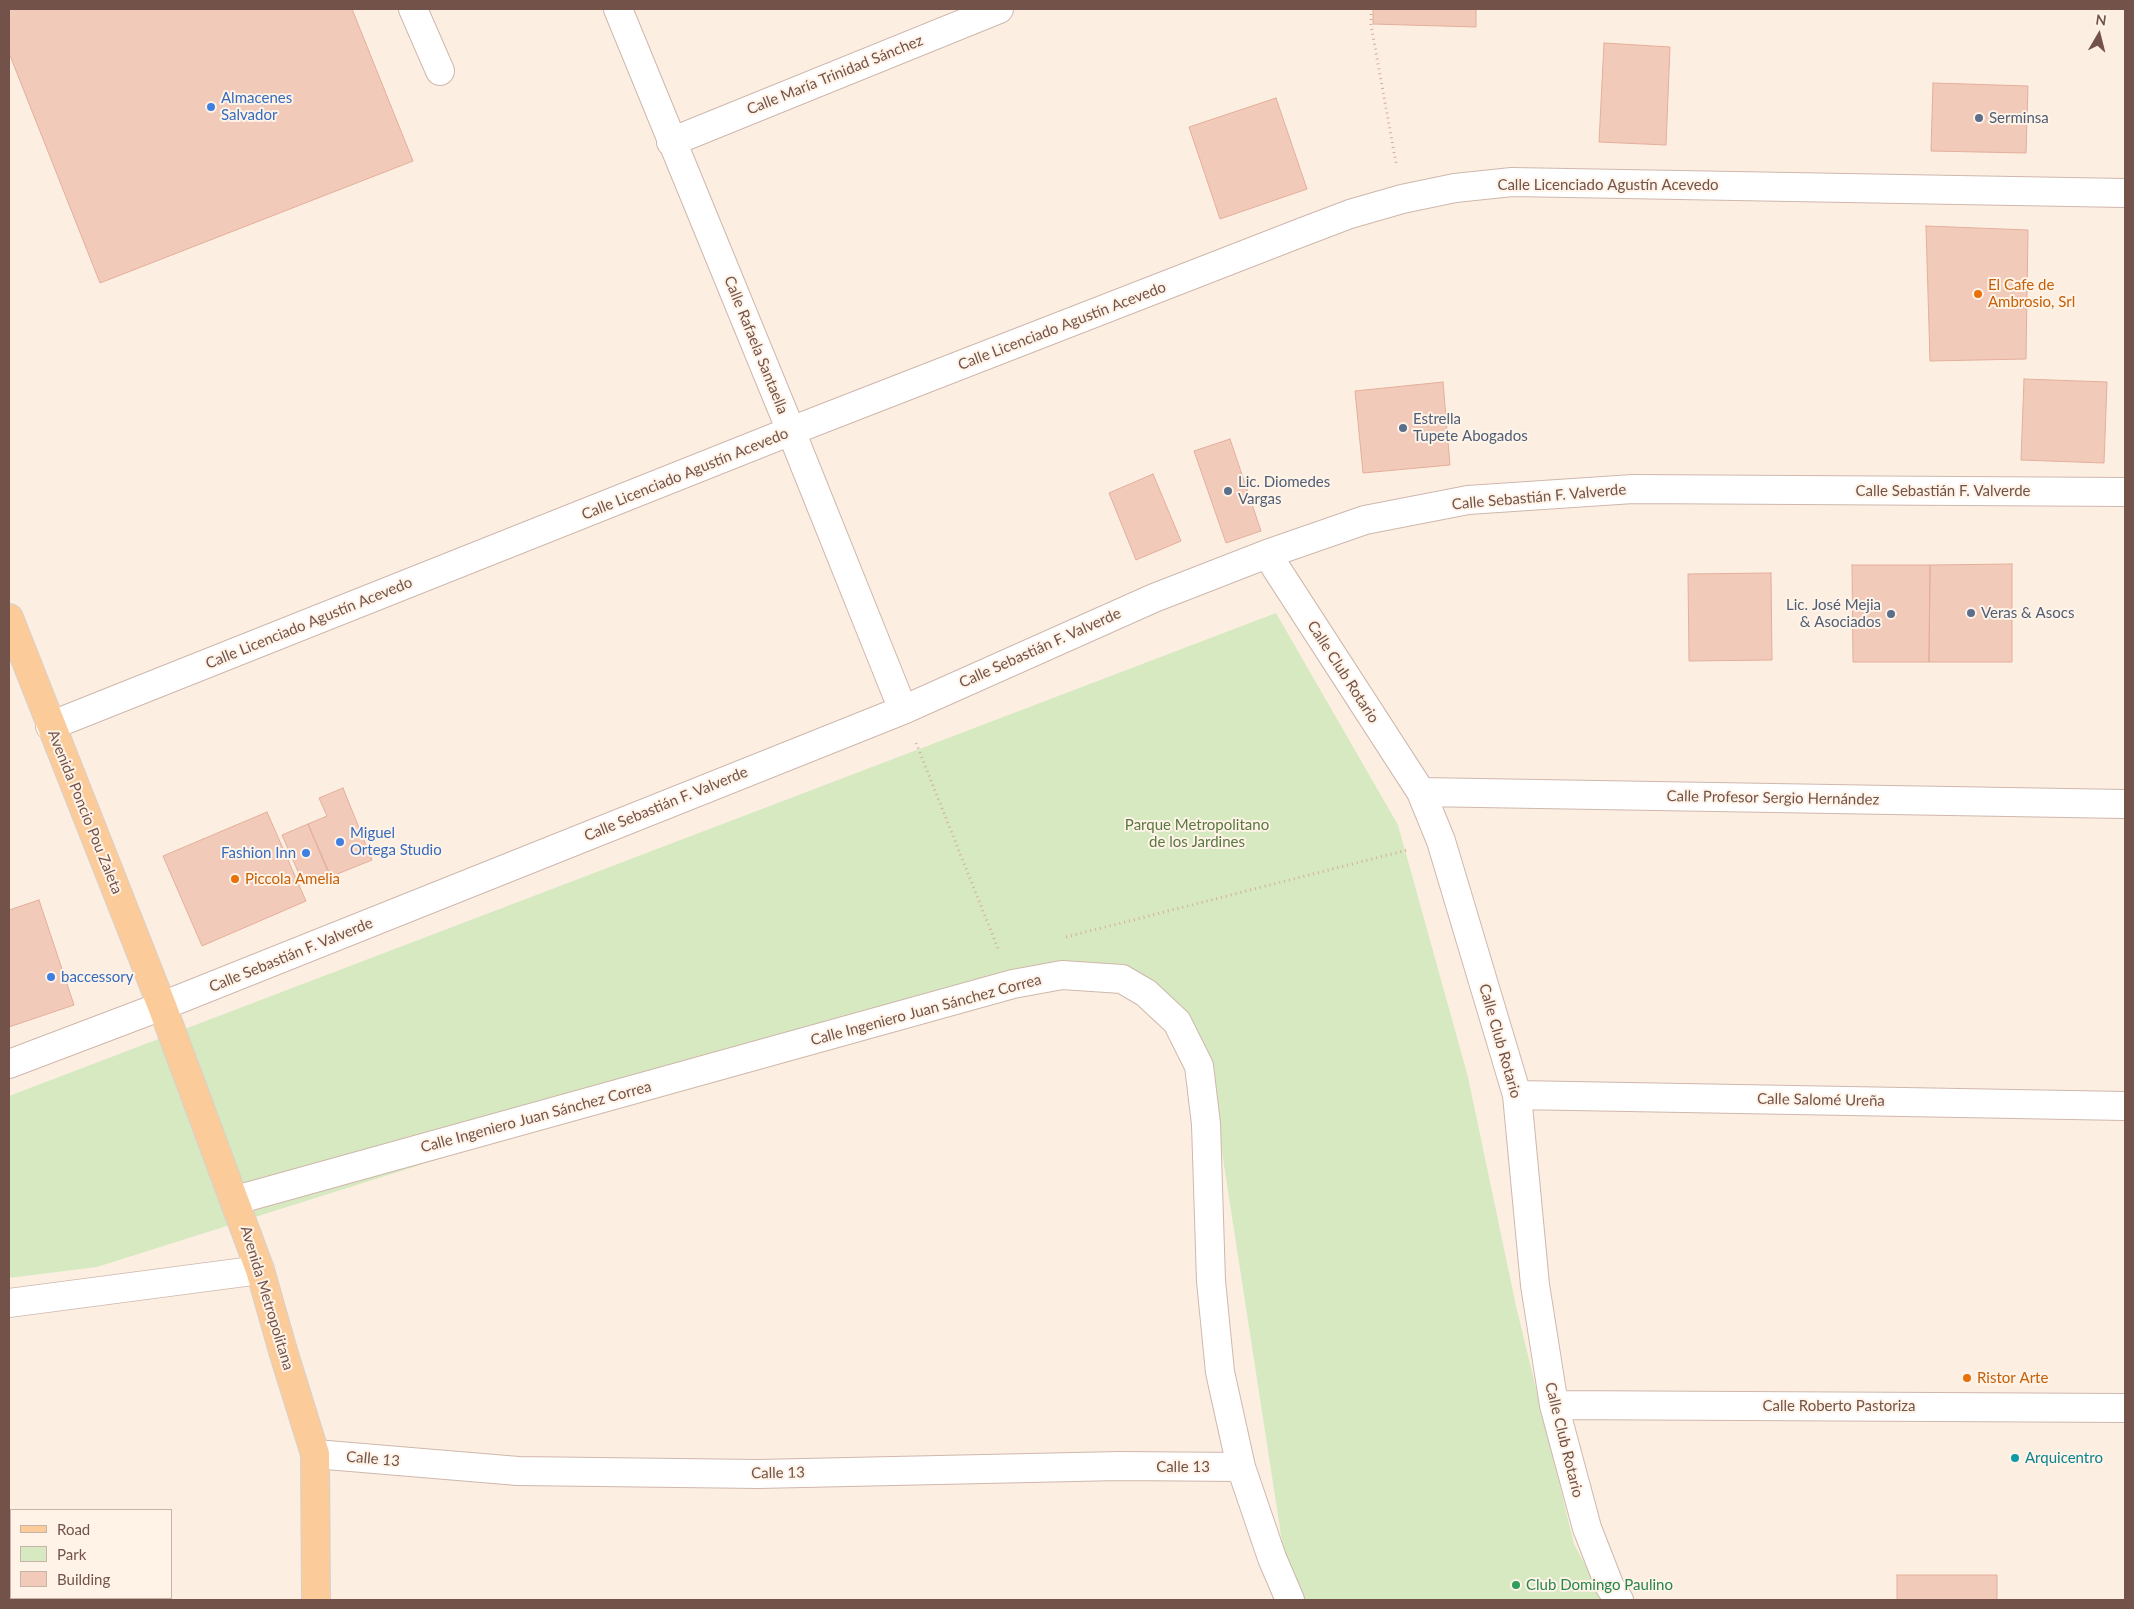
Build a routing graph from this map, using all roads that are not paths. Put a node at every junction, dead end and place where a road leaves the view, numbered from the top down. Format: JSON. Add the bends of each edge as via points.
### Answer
{"nodes":[{"id":1,"x":413,"y":9,"type":"edge"},
{"id":2,"x":618,"y":9,"type":"edge"},
{"id":3,"x":999,"y":9,"type":"edge"},
{"id":4,"x":440,"y":71,"type":"dead end"},
{"id":5,"x":672,"y":142,"type":"junction"},
{"id":6,"x":2125,"y":193,"type":"edge"},
{"id":7,"x":791,"y":431,"type":"junction"},
{"id":8,"x":2125,"y":492,"type":"edge"},
{"id":9,"x":1267,"y":554,"type":"junction"},
{"id":10,"x":9,"y":618,"type":"edge"},
{"id":11,"x":903,"y":710,"type":"junction"},
{"id":12,"x":50,"y":726,"type":"junction"},
{"id":13,"x":1421,"y":792,"type":"junction"},
{"id":14,"x":2125,"y":804,"type":"edge"},
{"id":15,"x":162,"y":1006,"type":"junction"},
{"id":16,"x":9,"y":1064,"type":"edge"},
{"id":17,"x":1517,"y":1095,"type":"junction"},
{"id":18,"x":2125,"y":1106,"type":"edge"},
{"id":19,"x":236,"y":1200,"type":"junction"},
{"id":20,"x":260,"y":1270,"type":"junction"},
{"id":21,"x":9,"y":1303,"type":"edge"},
{"id":22,"x":1554,"y":1405,"type":"junction"},
{"id":23,"x":2125,"y":1408,"type":"edge"},
{"id":24,"x":315,"y":1454,"type":"junction"},
{"id":25,"x":1241,"y":1467,"type":"junction"},
{"id":26,"x":316,"y":1600,"type":"edge"},
{"id":27,"x":1290,"y":1600,"type":"edge"},
{"id":28,"x":1619,"y":1600,"type":"edge"}],
"edges":[{"from":1,"to":4,"type":"street"},
{"from":2,"to":5,"type":"street","name":"Calle Rafaela Santaella"},
{"from":3,"to":5,"type":"street","name":"Calle María Trinidad Sánchez"},
{"from":5,"to":7,"type":"street","name":"Calle Rafaela Santaella"},
{"from":6,"to":7,"type":"street","name":"Calle Licenciado Agustín Acevedo","via":[[1512,182],[1455,188],[1350,214]]},
{"from":7,"to":11,"type":"street","name":"Calle Rafaela Santaella"},
{"from":7,"to":12,"type":"street","name":"Calle Licenciado Agustín Acevedo"},
{"from":8,"to":9,"type":"street","name":"Calle Sebastián F. Valverde","via":[[1633,489],[1468,500],[1366,520]]},
{"from":9,"to":11,"type":"street","name":"Calle Sebastián F. Valverde","via":[[1154,598]]},
{"from":9,"to":13,"type":"street","name":"Calle Club Rotario"},
{"from":10,"to":12,"type":"main road","name":"Avenida Poncio Pou Zaleta"},
{"from":11,"to":15,"type":"street","name":"Calle Sebastián F. Valverde"},
{"from":12,"to":15,"type":"main road","name":"Avenida Poncio Pou Zaleta"},
{"from":13,"to":14,"type":"street","name":"Calle Profesor Sergio Hernández"},
{"from":13,"to":17,"type":"street","name":"Calle Club Rotario","via":[[1441,841]]},
{"from":15,"to":16,"type":"street","name":"Calle Sebastián F. Valverde"},
{"from":15,"to":19,"type":"main road","name":"Avenida Metropolitana"},
{"from":17,"to":18,"type":"street","name":"Calle Salomé Ureña"},
{"from":17,"to":22,"type":"street","name":"Calle Club Rotario","via":[[1535,1285]]},
{"from":19,"to":20,"type":"main road","name":"Avenida Metropolitana"},
{"from":19,"to":25,"type":"street","name":"Calle Ingeniero Juan Sánchez Correa","via":[[1013,984],[1062,975],[1122,978],[1146,993],[1177,1022],[1199,1066],[1206,1124],[1211,1282],[1220,1372]]},
{"from":20,"to":21,"type":"street"},
{"from":20,"to":24,"type":"main road","name":"Avenida Metropolitana"},
{"from":22,"to":23,"type":"street","name":"Calle Roberto Pastoriza"},
{"from":22,"to":28,"type":"street","name":"Calle Club Rotario","via":[[1587,1528],[1610,1587]]},
{"from":24,"to":25,"type":"street","name":"Calle 13","via":[[518,1471],[758,1474],[1120,1466]]},
{"from":24,"to":26,"type":"main road","name":"Avenida Metropolitana"},
{"from":25,"to":27,"type":"street","name":"Calle Ingeniero Juan Sánchez Correa"}]}
